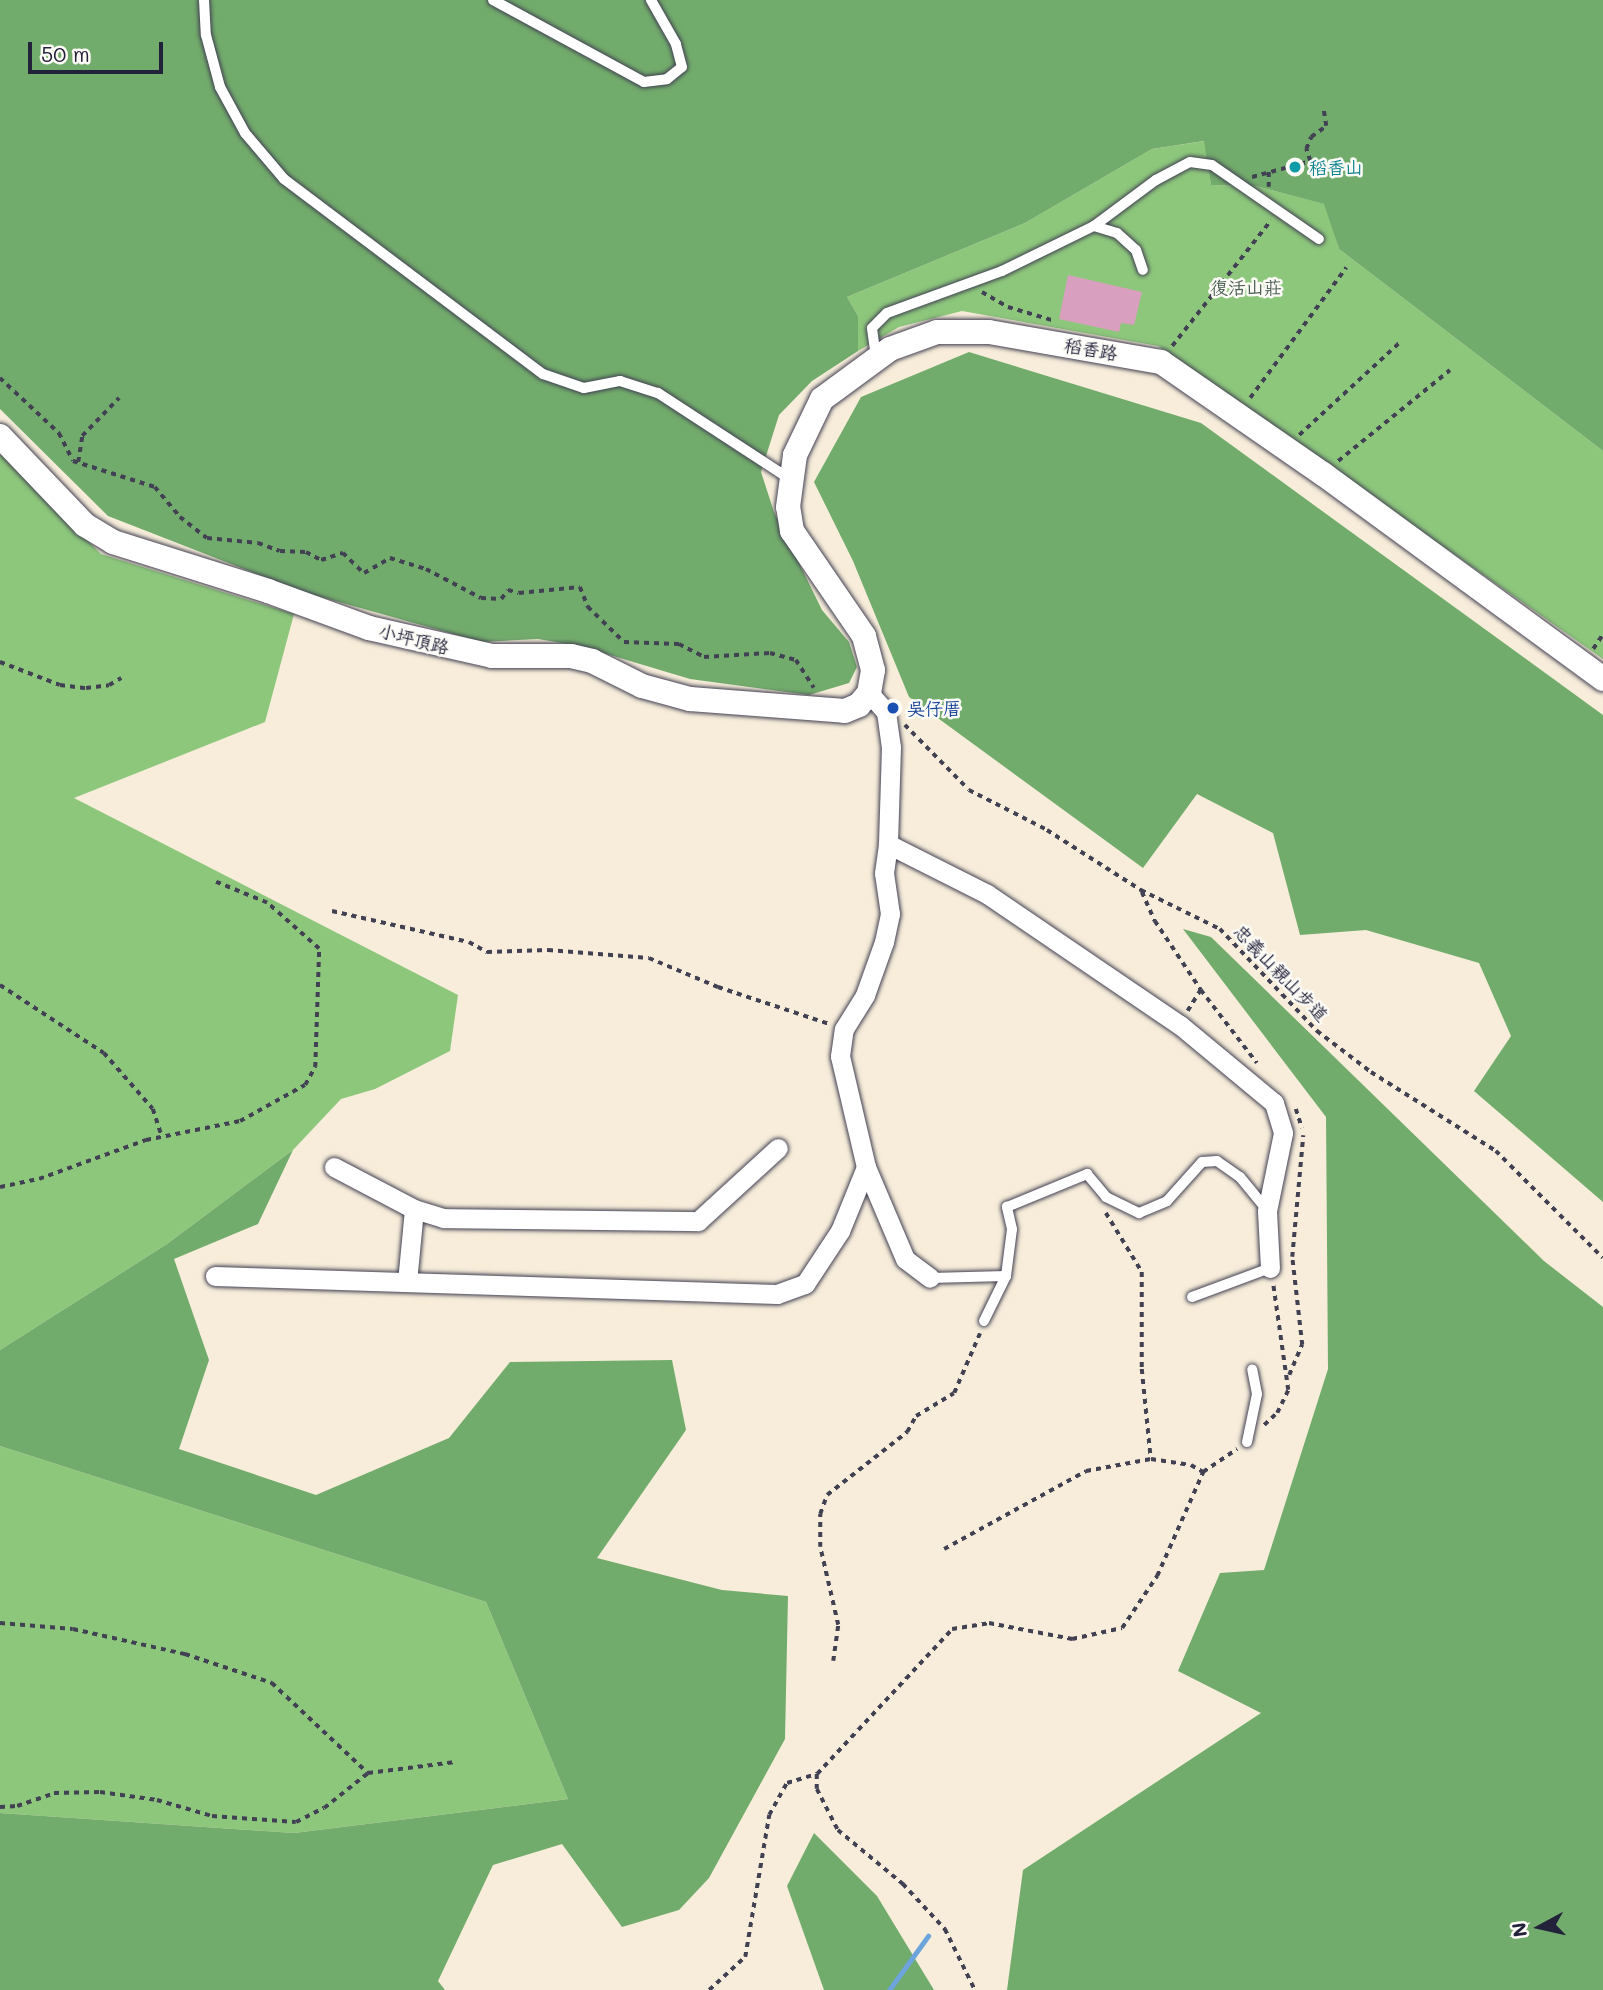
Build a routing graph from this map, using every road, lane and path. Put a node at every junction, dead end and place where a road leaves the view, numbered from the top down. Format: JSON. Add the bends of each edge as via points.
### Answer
{"nodes":[{"id":1,"x":204,"y":0,"type":"edge"},
{"id":2,"x":494,"y":0,"type":"edge"},
{"id":3,"x":651,"y":0,"type":"edge"},
{"id":4,"x":1323,"y":106,"type":"dead end"},
{"id":5,"x":1269,"y":172,"type":"dead end"},
{"id":6,"x":1279,"y":209,"type":"junction"},
{"id":7,"x":1094,"y":226,"type":"junction"},
{"id":8,"x":1319,"y":239,"type":"dead end"},
{"id":9,"x":1346,"y":268,"type":"dead end"},
{"id":10,"x":1143,"y":270,"type":"dead end"},
{"id":11,"x":979,"y":281,"type":"junction"},
{"id":12,"x":1060,"y":322,"type":"dead end"},
{"id":13,"x":1399,"y":343,"type":"dead end"},
{"id":14,"x":876,"y":358,"type":"junction"},
{"id":15,"x":1161,"y":362,"type":"junction"},
{"id":16,"x":1450,"y":370,"type":"dead end"},
{"id":17,"x":0,"y":377,"type":"edge"},
{"id":18,"x":119,"y":398,"type":"dead end"},
{"id":19,"x":1238,"y":413,"type":"junction"},
{"id":20,"x":0,"y":436,"type":"edge"},
{"id":21,"x":1284,"y":448,"type":"junction"},
{"id":22,"x":78,"y":462,"type":"junction"},
{"id":23,"x":1323,"y":474,"type":"junction"},
{"id":24,"x":790,"y":479,"type":"junction"},
{"id":25,"x":0,"y":662,"type":"edge"},
{"id":26,"x":121,"y":678,"type":"dead end"},
{"id":27,"x":1603,"y":679,"type":"edge"},
{"id":28,"x":869,"y":693,"type":"junction"},
{"id":29,"x":829,"y":710,"type":"junction"},
{"id":30,"x":886,"y":712,"type":"junction"},
{"id":31,"x":888,"y":844,"type":"junction"},
{"id":32,"x":213,"y":881,"type":"dead end"},
{"id":33,"x":1141,"y":890,"type":"junction"},
{"id":34,"x":332,"y":911,"type":"dead end"},
{"id":35,"x":0,"y":985,"type":"edge"},
{"id":36,"x":1180,"y":1025,"type":"junction"},
{"id":37,"x":844,"y":1028,"type":"junction"},
{"id":38,"x":162,"y":1136,"type":"junction"},
{"id":39,"x":778,"y":1148,"type":"dead end"},
{"id":40,"x":334,"y":1167,"type":"dead end"},
{"id":41,"x":866,"y":1167,"type":"junction"},
{"id":42,"x":0,"y":1188,"type":"edge"},
{"id":43,"x":1106,"y":1197,"type":"junction"},
{"id":44,"x":414,"y":1209,"type":"junction"},
{"id":45,"x":1267,"y":1211,"type":"junction"},
{"id":46,"x":1603,"y":1258,"type":"edge"},
{"id":47,"x":1270,"y":1268,"type":"junction"},
{"id":48,"x":215,"y":1276,"type":"dead end"},
{"id":49,"x":1006,"y":1276,"type":"junction"},
{"id":50,"x":930,"y":1278,"type":"joint"},
{"id":51,"x":407,"y":1282,"type":"junction"},
{"id":52,"x":1192,"y":1297,"type":"dead end"},
{"id":53,"x":984,"y":1321,"type":"joint"},
{"id":54,"x":1252,"y":1369,"type":"dead end"},
{"id":55,"x":1247,"y":1442,"type":"junction"},
{"id":56,"x":1150,"y":1459,"type":"junction"},
{"id":57,"x":1203,"y":1472,"type":"junction"},
{"id":58,"x":944,"y":1549,"type":"dead end"},
{"id":59,"x":0,"y":1623,"type":"edge"},
{"id":60,"x":833,"y":1661,"type":"dead end"},
{"id":61,"x":455,"y":1762,"type":"dead end"},
{"id":62,"x":368,"y":1773,"type":"junction"},
{"id":63,"x":817,"y":1774,"type":"junction"},
{"id":64,"x":0,"y":1807,"type":"edge"},
{"id":65,"x":709,"y":1990,"type":"edge"},
{"id":66,"x":975,"y":1990,"type":"edge"}],
"edges":[{"from":1,"to":24,"type":"lane","via":[[206,35],[220,87],[245,134],[284,179],[543,374],[584,388],[620,381],[658,393]]},
{"from":2,"to":3,"type":"lane","via":[[644,82],[667,79],[682,67],[676,44]]},
{"from":4,"to":5,"type":"path","via":[[1326,126],[1311,137],[1306,149],[1310,161]]},
{"from":6,"to":7,"type":"lane","via":[[1201,160],[1156,180]]},
{"from":6,"to":8,"type":"lane"},
{"from":6,"to":15,"type":"path"},
{"from":7,"to":10,"type":"lane","via":[[1117,233],[1136,250]]},
{"from":7,"to":11,"type":"lane"},
{"from":9,"to":19,"type":"path"},
{"from":11,"to":12,"type":"path","via":[[982,294],[990,299]]},
{"from":11,"to":14,"type":"lane","via":[[876,319],[872,328]]},
{"from":13,"to":21,"type":"path"},
{"from":14,"to":15,"type":"street","name":"稻香路","via":[[916,337],[965,331]]},
{"from":14,"to":24,"type":"street","name":"稻香路","via":[[822,399],[802,436]]},
{"from":15,"to":19,"type":"street","name":"稻香路"},
{"from":16,"to":23,"type":"path"},
{"from":17,"to":22,"type":"path","via":[[59,433],[73,461]]},
{"from":18,"to":22,"type":"path","via":[[82,436]]},
{"from":19,"to":21,"type":"street","name":"稻香路"},
{"from":20,"to":29,"type":"street","name":"小坪頂路","via":[[85,525],[113,542],[369,628],[492,656],[571,656],[592,661],[642,686],[690,699]]},
{"from":21,"to":23,"type":"street","name":"稻香路"},
{"from":22,"to":29,"type":"path","via":[[155,487],[180,517],[207,538],[258,543],[321,560],[343,554],[364,573],[390,558],[426,569],[481,598],[501,599],[508,590],[580,587],[588,607],[624,642],[679,644],[704,657],[770,653],[796,660]]},
{"from":23,"to":27,"type":"street","name":"稻香路"},
{"from":24,"to":28,"type":"street","name":"稻香路","via":[[792,531],[864,636],[873,670]]},
{"from":25,"to":26,"type":"path","via":[[60,685],[86,688]]},
{"from":28,"to":29,"type":"street","name":"小坪頂路","via":[[859,705]]},
{"from":28,"to":30,"type":"street"},
{"from":30,"to":31,"type":"street","via":[[891,747]]},
{"from":30,"to":33,"type":"path","name":"忠義山親山步道","via":[[937,754],[969,790],[1047,830]]},
{"from":31,"to":36,"type":"street","via":[[987,894]]},
{"from":31,"to":37,"type":"street","via":[[884,873],[890,914],[884,942],[865,995]]},
{"from":32,"to":38,"type":"path","via":[[267,903],[319,949],[315,1067],[305,1085],[240,1121]]},
{"from":33,"to":36,"type":"path","via":[[1155,921],[1201,990]]},
{"from":33,"to":46,"type":"path","name":"忠義山親山步道","via":[[1220,929],[1317,1031],[1371,1072],[1496,1151]]},
{"from":34,"to":37,"type":"path","via":[[469,942],[487,952],[548,950],[649,958],[718,987]]},
{"from":35,"to":38,"type":"path","via":[[104,1053],[153,1109]]},
{"from":36,"to":45,"type":"street","via":[[1274,1103],[1283,1133]]},
{"from":37,"to":41,"type":"street","via":[[840,1056]]},
{"from":38,"to":42,"type":"path"},
{"from":39,"to":44,"type":"street","via":[[698,1221],[443,1218]]},
{"from":40,"to":44,"type":"street"},
{"from":41,"to":50,"type":"street","via":[[905,1259]]},
{"from":41,"to":51,"type":"street","via":[[840,1231],[805,1284],[777,1294]]},
{"from":43,"to":45,"type":"lane","via":[[1139,1213],[1167,1201],[1202,1162],[1217,1161],[1240,1177]]},
{"from":43,"to":49,"type":"lane","via":[[1087,1174],[1007,1207],[1012,1229]]},
{"from":43,"to":56,"type":"path","via":[[1106,1214],[1142,1272],[1142,1369]]},
{"from":44,"to":51,"type":"street"},
{"from":45,"to":47,"type":"street"},
{"from":47,"to":52,"type":"lane"},
{"from":47,"to":55,"type":"path","via":[[1289,1390],[1277,1413]]},
{"from":48,"to":51,"type":"street"},
{"from":49,"to":50,"type":"lane"},
{"from":49,"to":53,"type":"lane"},
{"from":53,"to":60,"type":"path","via":[[971,1362],[954,1393],[916,1416],[907,1433],[828,1494],[820,1514],[820,1547],[838,1625]]},
{"from":54,"to":55,"type":"lane","via":[[1257,1394]]},
{"from":55,"to":57,"type":"path"},
{"from":56,"to":57,"type":"path","via":[[1191,1465]]},
{"from":56,"to":58,"type":"path","via":[[1086,1471]]},
{"from":57,"to":63,"type":"path","via":[[1157,1576],[1122,1628],[1072,1639],[989,1623],[952,1629]]},
{"from":59,"to":62,"type":"path","via":[[73,1629],[185,1654],[272,1683]]},
{"from":61,"to":62,"type":"path"},
{"from":62,"to":64,"type":"path","via":[[324,1808],[296,1822],[212,1816],[157,1800],[100,1792],[54,1793]]},
{"from":63,"to":65,"type":"path","via":[[787,1783],[769,1815],[745,1956]]},
{"from":63,"to":66,"type":"path","via":[[817,1789],[838,1830],[903,1884],[945,1929]]}]}
